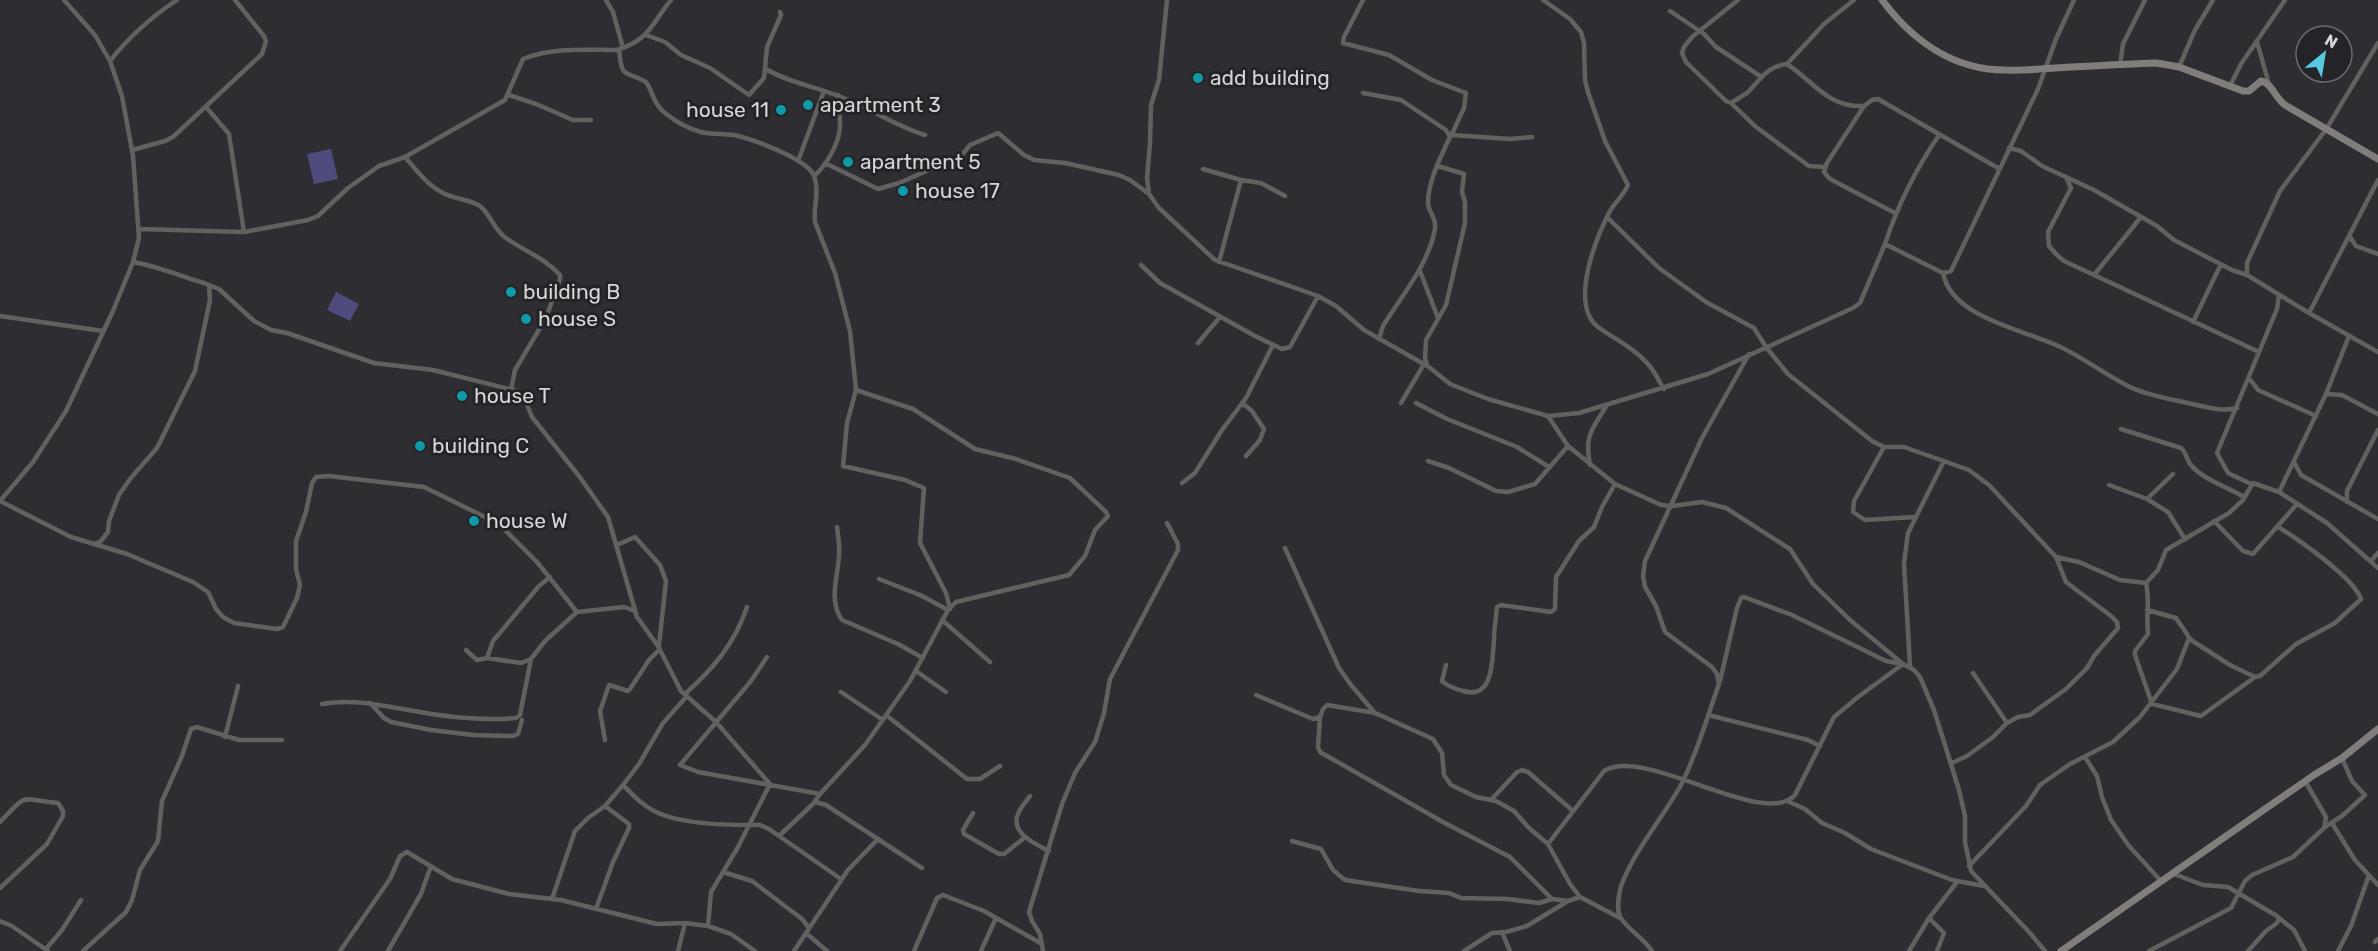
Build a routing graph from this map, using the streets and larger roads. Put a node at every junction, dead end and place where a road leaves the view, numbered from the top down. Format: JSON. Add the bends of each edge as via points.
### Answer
{"nodes":[{"id":1,"x":64,"y":0,"type":"edge"},
{"id":2,"x":177,"y":0,"type":"edge"},
{"id":3,"x":235,"y":0,"type":"edge"},
{"id":4,"x":606,"y":0,"type":"edge"},
{"id":5,"x":671,"y":0,"type":"edge"},
{"id":6,"x":1167,"y":0,"type":"edge"},
{"id":7,"x":1363,"y":0,"type":"edge"},
{"id":8,"x":1543,"y":0,"type":"edge"},
{"id":9,"x":1738,"y":0,"type":"edge"},
{"id":10,"x":1854,"y":0,"type":"edge"},
{"id":11,"x":1882,"y":0,"type":"edge"},
{"id":12,"x":2074,"y":0,"type":"edge"},
{"id":13,"x":2145,"y":0,"type":"edge"},
{"id":14,"x":2213,"y":0,"type":"edge"},
{"id":15,"x":2285,"y":0,"type":"edge"},
{"id":16,"x":1670,"y":11,"type":"dead end"},
{"id":17,"x":780,"y":12,"type":"dead end"},
{"id":18,"x":1699,"y":30,"type":"junction"},
{"id":19,"x":646,"y":35,"type":"junction"},
{"id":20,"x":2257,"y":42,"type":"junction"},
{"id":21,"x":2378,"y":44,"type":"edge"},
{"id":22,"x":621,"y":49,"type":"junction"},
{"id":23,"x":110,"y":61,"type":"junction"},
{"id":24,"x":1787,"y":64,"type":"junction"},
{"id":25,"x":2120,"y":65,"type":"junction"},
{"id":26,"x":2179,"y":67,"type":"junction"},
{"id":27,"x":766,"y":69,"type":"junction"},
{"id":28,"x":2046,"y":69,"type":"junction"},
{"id":29,"x":1760,"y":76,"type":"junction"},
{"id":30,"x":2269,"y":84,"type":"junction"},
{"id":31,"x":2230,"y":86,"type":"junction"},
{"id":32,"x":824,"y":91,"type":"junction"},
{"id":33,"x":1363,"y":93,"type":"dead end"},
{"id":34,"x":509,"y":94,"type":"junction"},
{"id":35,"x":838,"y":95,"type":"junction"},
{"id":36,"x":1731,"y":103,"type":"junction"},
{"id":37,"x":206,"y":106,"type":"junction"},
{"id":38,"x":1864,"y":106,"type":"junction"},
{"id":39,"x":591,"y":120,"type":"dead end"},
{"id":40,"x":2327,"y":128,"type":"junction"},
{"id":41,"x":925,"y":135,"type":"dead end"},
{"id":42,"x":1939,"y":135,"type":"junction"},
{"id":43,"x":1451,"y":136,"type":"junction"},
{"id":44,"x":1532,"y":137,"type":"dead end"},
{"id":45,"x":2009,"y":148,"type":"junction"},
{"id":46,"x":132,"y":150,"type":"junction"},
{"id":47,"x":405,"y":157,"type":"junction"},
{"id":48,"x":2378,"y":159,"type":"edge"},
{"id":49,"x":798,"y":161,"type":"junction"},
{"id":50,"x":825,"y":163,"type":"junction"},
{"id":51,"x":1438,"y":166,"type":"junction"},
{"id":52,"x":1825,"y":167,"type":"junction"},
{"id":53,"x":1998,"y":168,"type":"junction"},
{"id":54,"x":1203,"y":169,"type":"dead end"},
{"id":55,"x":814,"y":176,"type":"junction"},
{"id":56,"x":2066,"y":177,"type":"junction"},
{"id":57,"x":1241,"y":180,"type":"junction"},
{"id":58,"x":2378,"y":180,"type":"edge"},
{"id":59,"x":1149,"y":194,"type":"junction"},
{"id":60,"x":1286,"y":196,"type":"dead end"},
{"id":61,"x":1895,"y":213,"type":"junction"},
{"id":62,"x":1607,"y":217,"type":"junction"},
{"id":63,"x":2141,"y":217,"type":"junction"},
{"id":64,"x":139,"y":229,"type":"junction"},
{"id":65,"x":244,"y":232,"type":"junction"},
{"id":66,"x":2350,"y":237,"type":"junction"},
{"id":67,"x":1885,"y":244,"type":"junction"},
{"id":68,"x":2356,"y":246,"type":"junction"},
{"id":69,"x":2344,"y":248,"type":"junction"},
{"id":70,"x":2378,"y":254,"type":"edge"},
{"id":71,"x":133,"y":262,"type":"junction"},
{"id":72,"x":1219,"y":262,"type":"junction"},
{"id":73,"x":1141,"y":264,"type":"dead end"},
{"id":74,"x":2221,"y":264,"type":"junction"},
{"id":75,"x":1420,"y":271,"type":"junction"},
{"id":76,"x":1943,"y":273,"type":"junction"},
{"id":77,"x":2247,"y":275,"type":"junction"},
{"id":78,"x":2094,"y":276,"type":"junction"},
{"id":79,"x":209,"y":285,"type":"junction"},
{"id":80,"x":2279,"y":295,"type":"junction"},
{"id":81,"x":1318,"y":296,"type":"junction"},
{"id":82,"x":2309,"y":313,"type":"junction"},
{"id":83,"x":2,"y":316,"type":"edge"},
{"id":84,"x":1220,"y":317,"type":"junction"},
{"id":85,"x":1439,"y":320,"type":"junction"},
{"id":86,"x":2193,"y":322,"type":"junction"},
{"id":87,"x":103,"y":331,"type":"junction"},
{"id":88,"x":2349,"y":336,"type":"junction"},
{"id":89,"x":1379,"y":339,"type":"junction"},
{"id":90,"x":1198,"y":343,"type":"dead end"},
{"id":91,"x":1273,"y":345,"type":"junction"},
{"id":92,"x":1766,"y":347,"type":"junction"},
{"id":93,"x":2259,"y":352,"type":"junction"},
{"id":94,"x":2378,"y":352,"type":"edge"},
{"id":95,"x":1749,"y":354,"type":"junction"},
{"id":96,"x":1426,"y":366,"type":"junction"},
{"id":97,"x":2249,"y":378,"type":"junction"},
{"id":98,"x":2255,"y":387,"type":"junction"},
{"id":99,"x":1664,"y":389,"type":"junction"},
{"id":100,"x":511,"y":390,"type":"junction"},
{"id":101,"x":856,"y":390,"type":"junction"},
{"id":102,"x":2244,"y":392,"type":"junction"},
{"id":103,"x":2326,"y":394,"type":"junction"},
{"id":104,"x":1242,"y":403,"type":"junction"},
{"id":105,"x":1401,"y":403,"type":"dead end"},
{"id":106,"x":1416,"y":403,"type":"dead end"},
{"id":107,"x":1607,"y":405,"type":"junction"},
{"id":108,"x":2237,"y":408,"type":"junction"},
{"id":109,"x":2378,"y":414,"type":"edge"},
{"id":110,"x":1548,"y":416,"type":"junction"},
{"id":111,"x":2316,"y":416,"type":"junction"},
{"id":112,"x":2121,"y":429,"type":"dead end"},
{"id":113,"x":2378,"y":430,"type":"edge"},
{"id":114,"x":1568,"y":446,"type":"junction"},
{"id":115,"x":1884,"y":447,"type":"junction"},
{"id":116,"x":1246,"y":456,"type":"dead end"},
{"id":117,"x":1428,"y":461,"type":"dead end"},
{"id":118,"x":1944,"y":461,"type":"junction"},
{"id":119,"x":2294,"y":462,"type":"junction"},
{"id":120,"x":1590,"y":465,"type":"junction"},
{"id":121,"x":1549,"y":467,"type":"junction"},
{"id":122,"x":2173,"y":474,"type":"dead end"},
{"id":123,"x":2288,"y":474,"type":"junction"},
{"id":124,"x":2301,"y":475,"type":"junction"},
{"id":125,"x":1182,"y":483,"type":"dead end"},
{"id":126,"x":1616,"y":484,"type":"junction"},
{"id":127,"x":2251,"y":484,"type":"junction"},
{"id":128,"x":2109,"y":485,"type":"dead end"},
{"id":129,"x":2280,"y":492,"type":"junction"},
{"id":130,"x":2244,"y":497,"type":"junction"},
{"id":131,"x":2147,"y":499,"type":"junction"},
{"id":132,"x":2348,"y":502,"type":"junction"},
{"id":133,"x":2297,"y":504,"type":"junction"},
{"id":134,"x":1672,"y":506,"type":"junction"},
{"id":135,"x":1915,"y":517,"type":"junction"},
{"id":136,"x":2378,"y":519,"type":"edge"},
{"id":137,"x":2214,"y":521,"type":"junction"},
{"id":138,"x":1167,"y":523,"type":"dead end"},
{"id":139,"x":837,"y":527,"type":"dead end"},
{"id":140,"x":2278,"y":527,"type":"junction"},
{"id":141,"x":2185,"y":539,"type":"junction"},
{"id":142,"x":94,"y":544,"type":"junction"},
{"id":143,"x":617,"y":545,"type":"junction"},
{"id":144,"x":1285,"y":548,"type":"dead end"},
{"id":145,"x":2378,"y":554,"type":"edge"},
{"id":146,"x":2056,"y":557,"type":"junction"},
{"id":147,"x":2371,"y":561,"type":"junction"},
{"id":148,"x":2378,"y":568,"type":"edge"},
{"id":149,"x":550,"y":577,"type":"junction"},
{"id":150,"x":879,"y":579,"type":"dead end"},
{"id":151,"x":2146,"y":583,"type":"junction"},
{"id":152,"x":747,"y":607,"type":"dead end"},
{"id":153,"x":949,"y":609,"type":"junction"},
{"id":154,"x":2147,"y":610,"type":"junction"},
{"id":155,"x":635,"y":611,"type":"junction"},
{"id":156,"x":577,"y":612,"type":"junction"},
{"id":157,"x":942,"y":620,"type":"junction"},
{"id":158,"x":2189,"y":638,"type":"junction"},
{"id":159,"x":659,"y":647,"type":"junction"},
{"id":160,"x":466,"y":650,"type":"dead end"},
{"id":161,"x":767,"y":657,"type":"dead end"},
{"id":162,"x":487,"y":658,"type":"junction"},
{"id":163,"x":922,"y":658,"type":"junction"},
{"id":164,"x":531,"y":659,"type":"junction"},
{"id":165,"x":990,"y":662,"type":"dead end"},
{"id":166,"x":1725,"y":663,"type":"junction"},
{"id":167,"x":1903,"y":664,"type":"junction"},
{"id":168,"x":1446,"y":665,"type":"dead end"},
{"id":169,"x":1910,"y":666,"type":"junction"},
{"id":170,"x":1712,"y":667,"type":"junction"},
{"id":171,"x":916,"y":671,"type":"junction"},
{"id":172,"x":1973,"y":673,"type":"dead end"},
{"id":173,"x":2255,"y":677,"type":"junction"},
{"id":174,"x":1719,"y":684,"type":"junction"},
{"id":175,"x":238,"y":686,"type":"dead end"},
{"id":176,"x":841,"y":692,"type":"dead end"},
{"id":177,"x":946,"y":692,"type":"dead end"},
{"id":178,"x":686,"y":695,"type":"junction"},
{"id":179,"x":1256,"y":695,"type":"dead end"},
{"id":180,"x":370,"y":703,"type":"junction"},
{"id":181,"x":322,"y":704,"type":"dead end"},
{"id":182,"x":2152,"y":704,"type":"junction"},
{"id":183,"x":1375,"y":713,"type":"junction"},
{"id":184,"x":1708,"y":715,"type":"junction"},
{"id":185,"x":1320,"y":717,"type":"junction"},
{"id":186,"x":885,"y":718,"type":"junction"},
{"id":187,"x":522,"y":720,"type":"dead end"},
{"id":188,"x":716,"y":722,"type":"junction"},
{"id":189,"x":2007,"y":723,"type":"junction"},
{"id":190,"x":2378,"y":729,"type":"edge"},
{"id":191,"x":225,"y":737,"type":"junction"},
{"id":192,"x":282,"y":740,"type":"dead end"},
{"id":193,"x":605,"y":740,"type":"dead end"},
{"id":194,"x":1820,"y":746,"type":"junction"},
{"id":195,"x":2085,"y":756,"type":"junction"},
{"id":196,"x":2342,"y":758,"type":"junction"},
{"id":197,"x":1952,"y":763,"type":"junction"},
{"id":198,"x":1000,"y":766,"type":"dead end"},
{"id":199,"x":1683,"y":781,"type":"junction"},
{"id":200,"x":2305,"y":781,"type":"junction"},
{"id":201,"x":770,"y":784,"type":"junction"},
{"id":202,"x":623,"y":785,"type":"junction"},
{"id":203,"x":820,"y":794,"type":"junction"},
{"id":204,"x":1030,"y":796,"type":"dead end"},
{"id":205,"x":1491,"y":800,"type":"junction"},
{"id":206,"x":1786,"y":801,"type":"junction"},
{"id":207,"x":815,"y":802,"type":"junction"},
{"id":208,"x":605,"y":806,"type":"junction"},
{"id":209,"x":1573,"y":811,"type":"junction"},
{"id":210,"x":973,"y":813,"type":"dead end"},
{"id":211,"x":0,"y":822,"type":"edge"},
{"id":212,"x":2332,"y":823,"type":"junction"},
{"id":213,"x":748,"y":825,"type":"junction"},
{"id":214,"x":2324,"y":828,"type":"junction"},
{"id":215,"x":780,"y":835,"type":"junction"},
{"id":216,"x":1024,"y":838,"type":"junction"},
{"id":217,"x":877,"y":840,"type":"junction"},
{"id":218,"x":1292,"y":841,"type":"dead end"},
{"id":219,"x":1548,"y":844,"type":"junction"},
{"id":220,"x":1049,"y":851,"type":"junction"},
{"id":221,"x":431,"y":866,"type":"junction"},
{"id":222,"x":1969,"y":866,"type":"junction"},
{"id":223,"x":922,"y":868,"type":"dead end"},
{"id":224,"x":723,"y":872,"type":"junction"},
{"id":225,"x":2174,"y":874,"type":"junction"},
{"id":226,"x":2369,"y":875,"type":"junction"},
{"id":227,"x":841,"y":879,"type":"junction"},
{"id":228,"x":2161,"y":881,"type":"junction"},
{"id":229,"x":1957,"y":882,"type":"junction"},
{"id":230,"x":2378,"y":885,"type":"edge"},
{"id":231,"x":1984,"y":886,"type":"junction"},
{"id":232,"x":0,"y":888,"type":"edge"},
{"id":233,"x":2241,"y":894,"type":"junction"},
{"id":234,"x":1580,"y":897,"type":"junction"},
{"id":235,"x":552,"y":899,"type":"junction"},
{"id":236,"x":1552,"y":899,"type":"junction"},
{"id":237,"x":81,"y":900,"type":"dead end"},
{"id":238,"x":1568,"y":901,"type":"junction"},
{"id":239,"x":597,"y":909,"type":"junction"},
{"id":240,"x":996,"y":918,"type":"junction"},
{"id":241,"x":1620,"y":918,"type":"junction"},
{"id":242,"x":1929,"y":918,"type":"junction"},
{"id":243,"x":2278,"y":918,"type":"junction"},
{"id":244,"x":0,"y":921,"type":"edge"},
{"id":245,"x":685,"y":923,"type":"junction"},
{"id":246,"x":708,"y":926,"type":"junction"},
{"id":247,"x":809,"y":928,"type":"junction"},
{"id":248,"x":807,"y":933,"type":"junction"},
{"id":249,"x":1502,"y":933,"type":"junction"},
{"id":250,"x":1042,"y":944,"type":"junction"},
{"id":251,"x":47,"y":950,"type":"edge"},
{"id":252,"x":83,"y":951,"type":"edge"},
{"id":253,"x":340,"y":951,"type":"edge"},
{"id":254,"x":388,"y":951,"type":"edge"},
{"id":255,"x":678,"y":951,"type":"edge"},
{"id":256,"x":755,"y":951,"type":"edge"},
{"id":257,"x":794,"y":951,"type":"edge"},
{"id":258,"x":827,"y":951,"type":"edge"},
{"id":259,"x":914,"y":951,"type":"edge"},
{"id":260,"x":982,"y":951,"type":"edge"},
{"id":261,"x":1043,"y":951,"type":"edge"},
{"id":262,"x":1464,"y":951,"type":"edge"},
{"id":263,"x":1510,"y":951,"type":"edge"},
{"id":264,"x":1652,"y":951,"type":"edge"},
{"id":265,"x":1909,"y":951,"type":"edge"},
{"id":266,"x":1937,"y":951,"type":"edge"},
{"id":267,"x":2044,"y":951,"type":"edge"},
{"id":268,"x":2061,"y":951,"type":"edge"},
{"id":269,"x":2149,"y":951,"type":"edge"},
{"id":270,"x":2248,"y":951,"type":"edge"},
{"id":271,"x":2306,"y":951,"type":"edge"},
{"id":272,"x":2338,"y":951,"type":"edge"}],
"edges":[{"from":1,"to":23,"type":"street","via":[[95,35]]},
{"from":2,"to":23,"type":"street"},
{"from":3,"to":37,"type":"street","via":[[264,36],[266,48]]},
{"from":4,"to":22,"type":"street","via":[[613,12]]},
{"from":5,"to":19,"type":"street"},
{"from":6,"to":59,"type":"street","via":[[1159,80],[1150,105]]},
{"from":7,"to":43,"type":"street","via":[[1343,43],[1389,55],[1432,80],[1466,93],[1464,108]]},
{"from":8,"to":62,"type":"street","via":[[1581,32],[1588,92],[1605,141],[1628,185]]},
{"from":9,"to":18,"type":"street"},
{"from":10,"to":24,"type":"street"},
{"from":11,"to":28,"type":"street","via":[[1907,30],[1960,62],[1997,70]]},
{"from":12,"to":28,"type":"street"},
{"from":13,"to":25,"type":"street","via":[[2123,44]]},
{"from":14,"to":26,"type":"street"},
{"from":15,"to":20,"type":"street"},
{"from":16,"to":18,"type":"street"},
{"from":17,"to":27,"type":"street","via":[[767,47]]},
{"from":18,"to":29,"type":"street","via":[[1716,47]]},
{"from":18,"to":36,"type":"street","via":[[1684,47],[1684,59]]},
{"from":19,"to":22,"type":"street"},
{"from":19,"to":27,"type":"street","via":[[710,68],[749,95],[764,78]]},
{"from":20,"to":30,"type":"street"},
{"from":20,"to":31,"type":"street"},
{"from":21,"to":40,"type":"street"},
{"from":22,"to":34,"type":"street","via":[[537,53],[520,61]]},
{"from":22,"to":49,"type":"street","via":[[625,74],[646,82],[658,106],[673,118],[700,132],[731,134]]},
{"from":23,"to":46,"type":"street","via":[[122,96]]},
{"from":24,"to":29,"type":"street"},
{"from":24,"to":38,"type":"street","via":[[1821,93],[1850,106]]},
{"from":25,"to":26,"type":"street","via":[[2157,63]]},
{"from":25,"to":28,"type":"street"},
{"from":26,"to":31,"type":"street"},
{"from":27,"to":32,"type":"street"},
{"from":28,"to":45,"type":"street"},
{"from":29,"to":36,"type":"street"},
{"from":30,"to":31,"type":"street","via":[[2261,81],[2249,91]]},
{"from":30,"to":40,"type":"street","via":[[2278,100]]},
{"from":32,"to":35,"type":"street"},
{"from":32,"to":49,"type":"street"},
{"from":33,"to":43,"type":"street","via":[[1401,100]]},
{"from":34,"to":39,"type":"street","via":[[573,120]]},
{"from":34,"to":47,"type":"street","via":[[478,117]]},
{"from":35,"to":41,"type":"street","via":[[896,125]]},
{"from":35,"to":50,"type":"street","via":[[840,126]]},
{"from":36,"to":52,"type":"street","via":[[1809,166]]},
{"from":37,"to":46,"type":"street","via":[[173,137]]},
{"from":37,"to":65,"type":"street","via":[[229,134]]},
{"from":38,"to":42,"type":"street","via":[[1878,99]]},
{"from":38,"to":52,"type":"street"},
{"from":40,"to":48,"type":"street"},
{"from":40,"to":77,"type":"street","via":[[2280,191],[2247,263]]},
{"from":42,"to":53,"type":"street"},
{"from":42,"to":61,"type":"street"},
{"from":43,"to":44,"type":"street"},
{"from":43,"to":51,"type":"street"},
{"from":45,"to":53,"type":"street"},
{"from":45,"to":56,"type":"street"},
{"from":46,"to":64,"type":"street"},
{"from":47,"to":65,"type":"street","via":[[379,166],[318,216]]},
{"from":47,"to":100,"type":"street","via":[[422,178],[445,194],[480,206],[496,230],[560,274],[546,318],[515,370]]},
{"from":49,"to":55,"type":"street"},
{"from":50,"to":55,"type":"street"},
{"from":50,"to":59,"type":"street","via":[[878,189],[961,156],[970,145],[998,133],[1034,160],[1119,175]]},
{"from":51,"to":75,"type":"street","via":[[1428,202],[1435,228]]},
{"from":51,"to":85,"type":"street","via":[[1464,174],[1465,202],[1457,262]]},
{"from":52,"to":61,"type":"street","via":[[1830,179]]},
{"from":53,"to":76,"type":"street","via":[[1953,269]]},
{"from":54,"to":57,"type":"street"},
{"from":55,"to":101,"type":"street","via":[[815,222],[844,301]]},
{"from":56,"to":63,"type":"street"},
{"from":56,"to":78,"type":"street","via":[[2071,188],[2048,232],[2049,246],[2064,261]]},
{"from":57,"to":60,"type":"street","via":[[1261,183]]},
{"from":57,"to":72,"type":"street"},
{"from":58,"to":66,"type":"street"},
{"from":59,"to":72,"type":"street","via":[[1168,217]]},
{"from":61,"to":67,"type":"street"},
{"from":62,"to":92,"type":"street","via":[[1659,268],[1706,302],[1754,328]]},
{"from":62,"to":99,"type":"street","via":[[1585,282],[1586,309],[1593,323],[1645,360]]},
{"from":63,"to":74,"type":"street","via":[[2174,240]]},
{"from":63,"to":78,"type":"street"},
{"from":64,"to":65,"type":"street"},
{"from":64,"to":71,"type":"street"},
{"from":66,"to":68,"type":"street"},
{"from":66,"to":69,"type":"street"},
{"from":67,"to":76,"type":"street"},
{"from":67,"to":92,"type":"street","via":[[1857,306]]},
{"from":68,"to":69,"type":"street"},
{"from":68,"to":70,"type":"street"},
{"from":69,"to":82,"type":"street"},
{"from":71,"to":79,"type":"street"},
{"from":71,"to":87,"type":"street"},
{"from":72,"to":81,"type":"street"},
{"from":73,"to":84,"type":"street","via":[[1160,283]]},
{"from":74,"to":77,"type":"street"},
{"from":74,"to":86,"type":"street"},
{"from":75,"to":85,"type":"street"},
{"from":75,"to":89,"type":"street","via":[[1395,306]]},
{"from":76,"to":108,"type":"street","via":[[1952,295],[1976,313],[2056,345],[2130,387],[2216,409]]},
{"from":77,"to":80,"type":"street"},
{"from":78,"to":86,"type":"street"},
{"from":79,"to":100,"type":"street","via":[[271,330],[385,366],[433,370]]},
{"from":79,"to":142,"type":"street","via":[[210,300],[191,379],[157,448],[119,495],[105,538]]},
{"from":80,"to":82,"type":"street"},
{"from":80,"to":93,"type":"street"},
{"from":81,"to":89,"type":"street"},
{"from":81,"to":91,"type":"street","via":[[1290,347],[1285,350]]},
{"from":82,"to":88,"type":"street"},
{"from":83,"to":87,"type":"street"},
{"from":84,"to":90,"type":"street"},
{"from":84,"to":91,"type":"street"},
{"from":85,"to":96,"type":"street","via":[[1426,340]]},
{"from":86,"to":93,"type":"street"},
{"from":87,"to":142,"type":"street","via":[[66,411],[33,462],[0,501],[71,537]]},
{"from":88,"to":94,"type":"street"},
{"from":88,"to":103,"type":"street"},
{"from":89,"to":96,"type":"street"},
{"from":91,"to":104,"type":"street"},
{"from":92,"to":95,"type":"street"},
{"from":92,"to":115,"type":"street","via":[[1788,374]]},
{"from":93,"to":97,"type":"street"},
{"from":95,"to":99,"type":"street","via":[[1716,371]]},
{"from":95,"to":134,"type":"street","via":[[1702,438]]},
{"from":96,"to":105,"type":"street"},
{"from":96,"to":110,"type":"street","via":[[1450,384]]},
{"from":97,"to":98,"type":"street"},
{"from":97,"to":102,"type":"street"},
{"from":98,"to":102,"type":"street"},
{"from":98,"to":111,"type":"street"},
{"from":99,"to":107,"type":"street"},
{"from":100,"to":143,"type":"street","via":[[524,397],[532,417],[596,498],[608,517]]},
{"from":101,"to":153,"type":"street","via":[[847,423],[843,465],[924,488],[920,543],[946,593]]},
{"from":101,"to":153,"type":"street","via":[[913,409],[975,449],[1070,478],[1108,514],[1095,530],[1085,556],[1069,575],[965,598]]},
{"from":102,"to":108,"type":"street"},
{"from":103,"to":109,"type":"street","via":[[2342,395]]},
{"from":103,"to":111,"type":"street"},
{"from":104,"to":116,"type":"street","via":[[1264,429]]},
{"from":104,"to":125,"type":"street","via":[[1200,467]]},
{"from":106,"to":121,"type":"street","via":[[1517,447]]},
{"from":107,"to":110,"type":"street"},
{"from":107,"to":120,"type":"street","via":[[1587,436]]},
{"from":108,"to":127,"type":"street","via":[[2217,453],[2228,473]]},
{"from":110,"to":114,"type":"street"},
{"from":111,"to":119,"type":"street"},
{"from":112,"to":130,"type":"street","via":[[2181,447],[2198,471]]},
{"from":113,"to":132,"type":"street","via":[[2347,491]]},
{"from":114,"to":120,"type":"street"},
{"from":114,"to":121,"type":"street"},
{"from":115,"to":118,"type":"street","via":[[1904,447]]},
{"from":115,"to":135,"type":"street","via":[[1852,504],[1853,512],[1865,520]]},
{"from":117,"to":121,"type":"street","via":[[1500,492],[1531,486]]},
{"from":118,"to":135,"type":"street"},
{"from":118,"to":146,"type":"street","via":[[1969,470],[1989,485]]},
{"from":119,"to":123,"type":"street"},
{"from":119,"to":124,"type":"street"},
{"from":120,"to":126,"type":"street"},
{"from":122,"to":131,"type":"street"},
{"from":123,"to":124,"type":"street"},
{"from":123,"to":129,"type":"street"},
{"from":124,"to":132,"type":"street"},
{"from":126,"to":134,"type":"street","via":[[1650,501]]},
{"from":126,"to":168,"type":"street","via":[[1595,526],[1579,541],[1556,577],[1555,609],[1551,612],[1497,607],[1493,669],[1482,689],[1470,693],[1446,684],[1442,681]]},
{"from":127,"to":129,"type":"street"},
{"from":127,"to":130,"type":"street"},
{"from":128,"to":131,"type":"street"},
{"from":129,"to":133,"type":"street"},
{"from":130,"to":137,"type":"street","via":[[2229,513]]},
{"from":131,"to":141,"type":"street","via":[[2168,512]]},
{"from":132,"to":136,"type":"street"},
{"from":133,"to":140,"type":"street"},
{"from":133,"to":147,"type":"street","via":[[2327,523]]},
{"from":134,"to":167,"type":"street","via":[[1702,502],[1726,508],[1780,542],[1790,549],[1813,584]]},
{"from":134,"to":170,"type":"street","via":[[1646,561],[1645,588],[1665,632]]},
{"from":135,"to":169,"type":"street","via":[[1908,533],[1904,563]]},
{"from":137,"to":140,"type":"street","via":[[2249,554]]},
{"from":137,"to":141,"type":"street"},
{"from":138,"to":220,"type":"street","via":[[1178,550],[1110,679],[1096,737],[1066,792]]},
{"from":139,"to":163,"type":"street","via":[[839,554],[833,602],[838,614],[842,620]]},
{"from":140,"to":173,"type":"street","via":[[2320,556],[2361,599],[2335,622],[2296,644]]},
{"from":141,"to":151,"type":"street","via":[[2166,550]]},
{"from":142,"to":149,"type":"street","via":[[202,587],[223,617],[234,623],[284,627],[300,585],[296,541],[312,483],[316,477],[329,476],[429,488],[499,525]]},
{"from":143,"to":155,"type":"street"},
{"from":143,"to":159,"type":"street","via":[[635,537],[664,573]]},
{"from":144,"to":183,"type":"street","via":[[1340,668]]},
{"from":145,"to":147,"type":"street"},
{"from":146,"to":151,"type":"street","via":[[2079,562],[2120,580]]},
{"from":146,"to":189,"type":"street","via":[[2066,582],[2111,616],[2118,627],[2066,690],[2030,715]]},
{"from":147,"to":148,"type":"street"},
{"from":149,"to":156,"type":"street"},
{"from":149,"to":162,"type":"street","via":[[493,641]]},
{"from":150,"to":153,"type":"street"},
{"from":151,"to":154,"type":"street"},
{"from":152,"to":178,"type":"street","via":[[713,668]]},
{"from":153,"to":157,"type":"street"},
{"from":154,"to":158,"type":"street","via":[[2176,618]]},
{"from":154,"to":182,"type":"street","via":[[2148,634],[2135,653]]},
{"from":155,"to":156,"type":"street","via":[[624,607]]},
{"from":155,"to":159,"type":"street"},
{"from":156,"to":164,"type":"street"},
{"from":157,"to":163,"type":"street"},
{"from":157,"to":165,"type":"street"},
{"from":158,"to":173,"type":"street"},
{"from":158,"to":182,"type":"street","via":[[2179,666]]},
{"from":159,"to":178,"type":"street"},
{"from":159,"to":193,"type":"street","via":[[628,691],[609,685],[600,711]]},
{"from":160,"to":162,"type":"street","via":[[477,660]]},
{"from":161,"to":188,"type":"street"},
{"from":162,"to":164,"type":"street","via":[[521,663]]},
{"from":163,"to":171,"type":"street"},
{"from":164,"to":180,"type":"street","via":[[520,715],[516,718],[438,715]]},
{"from":166,"to":167,"type":"street","via":[[1737,608],[1744,597],[1792,615],[1886,661]]},
{"from":166,"to":170,"type":"street"},
{"from":166,"to":174,"type":"street"},
{"from":167,"to":169,"type":"street"},
{"from":167,"to":194,"type":"street","via":[[1837,714]]},
{"from":169,"to":197,"type":"street","via":[[1920,677]]},
{"from":170,"to":174,"type":"street"},
{"from":171,"to":177,"type":"street"},
{"from":171,"to":186,"type":"street"},
{"from":172,"to":189,"type":"street"},
{"from":173,"to":182,"type":"street","via":[[2201,716]]},
{"from":174,"to":184,"type":"street"},
{"from":175,"to":191,"type":"street"},
{"from":176,"to":186,"type":"street"},
{"from":178,"to":188,"type":"street"},
{"from":178,"to":202,"type":"street"},
{"from":179,"to":185,"type":"street","via":[[1313,719]]},
{"from":180,"to":181,"type":"street"},
{"from":180,"to":187,"type":"street","via":[[386,720],[473,735],[513,736],[518,734]]},
{"from":182,"to":195,"type":"street","via":[[2113,742]]},
{"from":183,"to":185,"type":"street","via":[[1328,705]]},
{"from":183,"to":205,"type":"street","via":[[1433,739],[1442,753],[1447,781],[1457,789]]},
{"from":184,"to":194,"type":"street"},
{"from":184,"to":199,"type":"street"},
{"from":185,"to":236,"type":"street","via":[[1320,752],[1510,857]]},
{"from":186,"to":198,"type":"street","via":[[967,779],[980,779]]},
{"from":186,"to":203,"type":"street"},
{"from":188,"to":201,"type":"street"},
{"from":188,"to":201,"type":"street","via":[[680,765]]},
{"from":189,"to":197,"type":"street","via":[[1967,756]]},
{"from":190,"to":196,"type":"street"},
{"from":191,"to":192,"type":"street"},
{"from":191,"to":252,"type":"street","via":[[197,727],[191,729],[162,801],[158,841],[140,870],[132,900],[126,912]]},
{"from":194,"to":206,"type":"street","via":[[1795,795]]},
{"from":195,"to":222,"type":"street","via":[[2040,784],[2026,806]]},
{"from":195,"to":228,"type":"street","via":[[2097,776],[2110,818]]},
{"from":196,"to":200,"type":"street"},
{"from":196,"to":212,"type":"street","via":[[2352,781],[2365,795]]},
{"from":197,"to":222,"type":"street","via":[[1965,816]]},
{"from":199,"to":206,"type":"street","via":[[1755,803]]},
{"from":199,"to":209,"type":"street","via":[[1645,767],[1609,768]]},
{"from":199,"to":241,"type":"street","via":[[1623,884],[1618,906]]},
{"from":200,"to":214,"type":"street","via":[[2323,809]]},
{"from":200,"to":225,"type":"street"},
{"from":201,"to":203,"type":"street"},
{"from":201,"to":213,"type":"street"},
{"from":202,"to":208,"type":"street"},
{"from":202,"to":213,"type":"street","via":[[658,813]]},
{"from":203,"to":207,"type":"street"},
{"from":204,"to":216,"type":"street","via":[[1016,818]]},
{"from":205,"to":209,"type":"street","via":[[1522,770]]},
{"from":205,"to":219,"type":"street","via":[[1514,811]]},
{"from":206,"to":229,"type":"street","via":[[1871,849]]},
{"from":207,"to":215,"type":"street"},
{"from":207,"to":217,"type":"street","via":[[826,805]]},
{"from":208,"to":235,"type":"street","via":[[574,831]]},
{"from":208,"to":239,"type":"street","via":[[624,819],[629,828],[612,862]]},
{"from":209,"to":219,"type":"street"},
{"from":210,"to":216,"type":"street","via":[[964,834],[999,854]]},
{"from":211,"to":232,"type":"street","via":[[14,805],[28,798],[58,803],[63,811],[47,844]]},
{"from":212,"to":214,"type":"street"},
{"from":212,"to":226,"type":"street"},
{"from":213,"to":215,"type":"street","via":[[760,825]]},
{"from":213,"to":224,"type":"street"},
{"from":214,"to":233,"type":"street","via":[[2293,857],[2252,874]]},
{"from":215,"to":227,"type":"street"},
{"from":216,"to":220,"type":"street"},
{"from":217,"to":223,"type":"street"},
{"from":217,"to":227,"type":"street"},
{"from":218,"to":236,"type":"street","via":[[1320,849],[1333,870],[1350,881],[1449,892],[1461,898],[1539,903]]},
{"from":219,"to":234,"type":"street"},
{"from":220,"to":250,"type":"street","via":[[1029,912]]},
{"from":221,"to":235,"type":"street","via":[[452,879],[509,894]]},
{"from":221,"to":253,"type":"street","via":[[407,852],[402,854],[386,885]]},
{"from":221,"to":254,"type":"street","via":[[421,894]]},
{"from":222,"to":231,"type":"street"},
{"from":224,"to":246,"type":"street","via":[[710,895]]},
{"from":224,"to":247,"type":"street","via":[[752,880]]},
{"from":225,"to":228,"type":"street"},
{"from":225,"to":233,"type":"street","via":[[2203,885],[2228,886]]},
{"from":226,"to":230,"type":"street"},
{"from":226,"to":272,"type":"street"},
{"from":227,"to":247,"type":"street"},
{"from":228,"to":268,"type":"street"},
{"from":229,"to":231,"type":"street"},
{"from":229,"to":242,"type":"street"},
{"from":231,"to":267,"type":"street"},
{"from":233,"to":243,"type":"street"},
{"from":233,"to":269,"type":"street","via":[[2228,910]]},
{"from":234,"to":238,"type":"street"},
{"from":234,"to":241,"type":"street"},
{"from":235,"to":239,"type":"street"},
{"from":236,"to":238,"type":"street"},
{"from":237,"to":251,"type":"street"},
{"from":238,"to":249,"type":"street","via":[[1527,926]]},
{"from":239,"to":245,"type":"street","via":[[657,924]]},
{"from":240,"to":250,"type":"street"},
{"from":240,"to":259,"type":"street","via":[[968,903],[940,896]]},
{"from":240,"to":260,"type":"street"},
{"from":241,"to":264,"type":"street"},
{"from":242,"to":265,"type":"street"},
{"from":242,"to":266,"type":"street","via":[[1944,933]]},
{"from":243,"to":270,"type":"street"},
{"from":243,"to":271,"type":"street","via":[[2294,930]]},
{"from":244,"to":251,"type":"street"},
{"from":245,"to":246,"type":"street"},
{"from":245,"to":255,"type":"street"},
{"from":246,"to":256,"type":"street","via":[[731,934]]},
{"from":247,"to":248,"type":"street"},
{"from":248,"to":257,"type":"street"},
{"from":248,"to":258,"type":"street"},
{"from":249,"to":262,"type":"street","via":[[1492,933]]},
{"from":249,"to":263,"type":"street"},
{"from":250,"to":261,"type":"street"}]}
